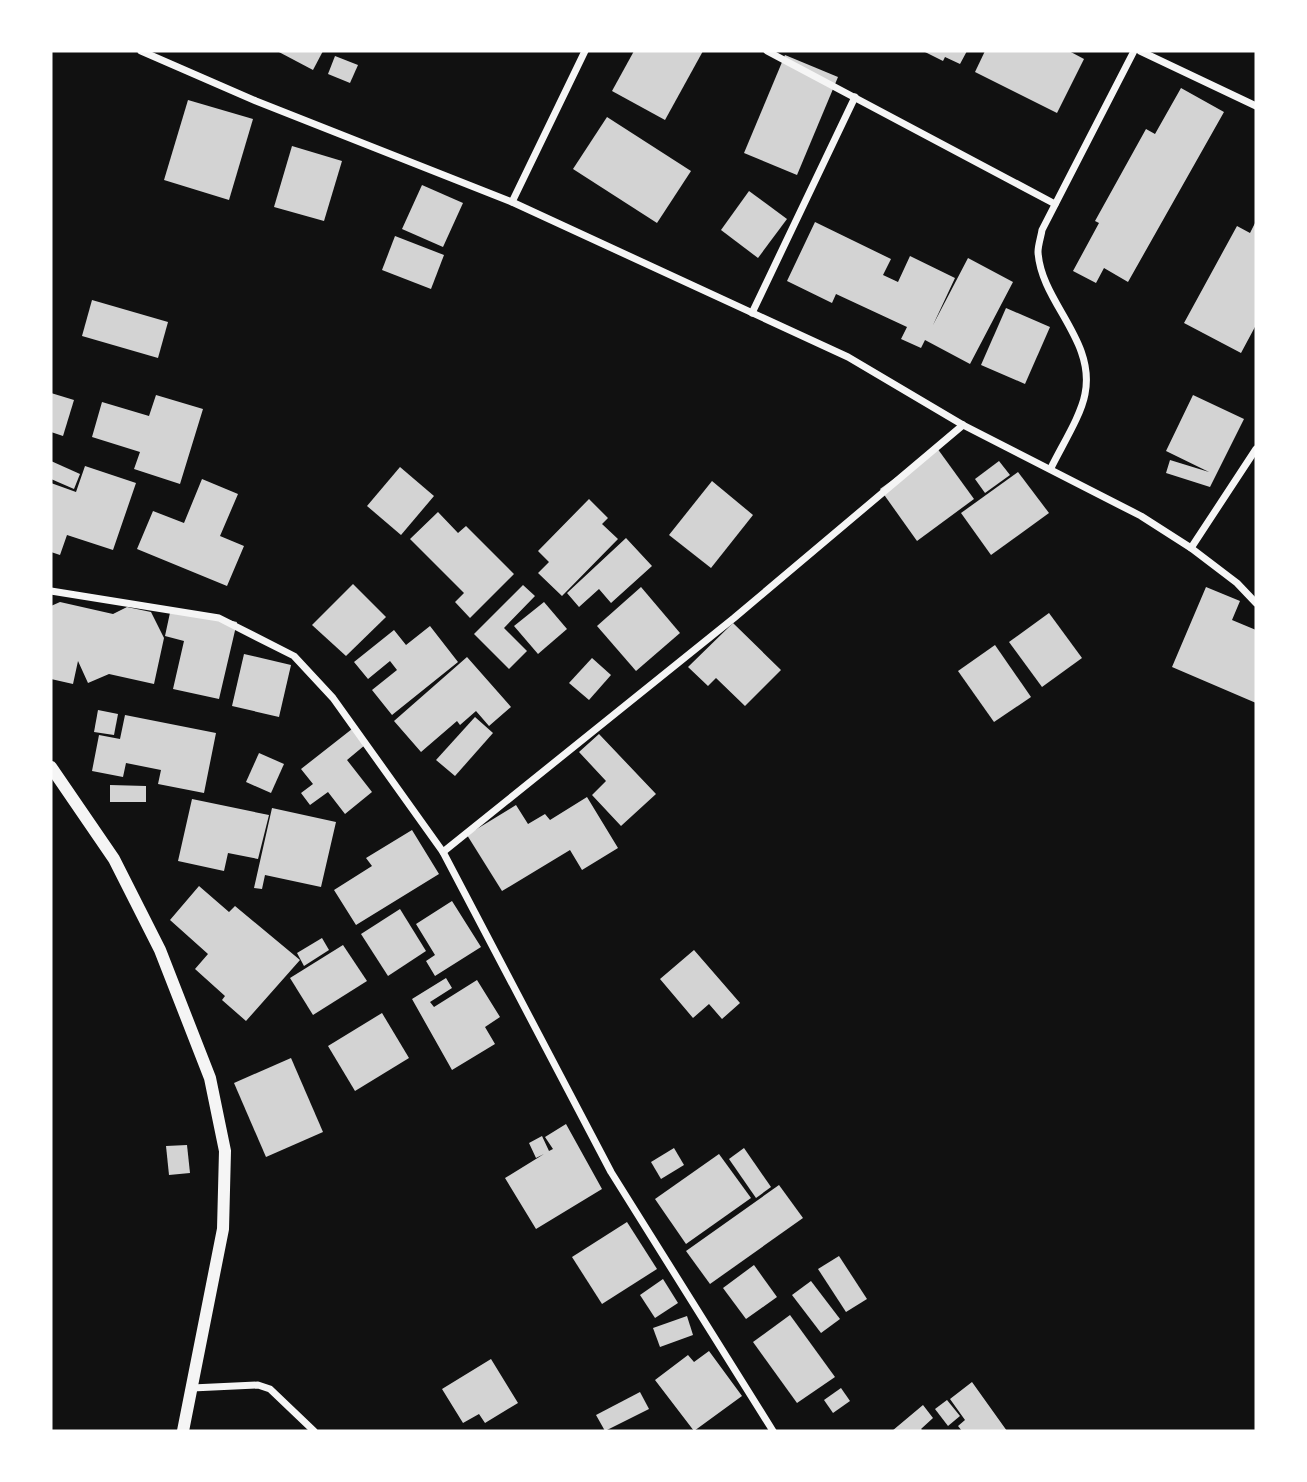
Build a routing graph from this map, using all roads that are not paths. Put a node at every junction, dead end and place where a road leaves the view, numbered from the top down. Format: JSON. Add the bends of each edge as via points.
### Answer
{"nodes":[{"id":1,"x":141,"y":51,"type":"edge"},
{"id":2,"x":585,"y":51,"type":"edge"},
{"id":3,"x":767,"y":51,"type":"edge"},
{"id":4,"x":1134,"y":51,"type":"edge"},
{"id":5,"x":1140,"y":51,"type":"edge"},
{"id":6,"x":161,"y":54,"type":"edge"},
{"id":7,"x":855,"y":97,"type":"junction"},
{"id":8,"x":1256,"y":106,"type":"edge"},
{"id":9,"x":512,"y":202,"type":"junction"},
{"id":10,"x":1055,"y":204,"type":"junction"},
{"id":11,"x":752,"y":313,"type":"junction"},
{"id":12,"x":963,"y":425,"type":"junction"},
{"id":13,"x":1256,"y":449,"type":"edge"},
{"id":14,"x":1051,"y":468,"type":"junction"},
{"id":15,"x":1191,"y":548,"type":"junction"},
{"id":16,"x":51,"y":591,"type":"edge"},
{"id":17,"x":1256,"y":603,"type":"edge"},
{"id":18,"x":51,"y":767,"type":"edge"},
{"id":19,"x":443,"y":852,"type":"junction"},
{"id":20,"x":192,"y":1388,"type":"junction"},
{"id":21,"x":183,"y":1431,"type":"edge"},
{"id":22,"x":314,"y":1431,"type":"edge"},
{"id":23,"x":773,"y":1431,"type":"edge"}],
"edges":[{"from":1,"to":6,"type":"street"},
{"from":2,"to":9,"type":"street"},
{"from":3,"to":7,"type":"street"},
{"from":4,"to":10,"type":"street"},
{"from":5,"to":8,"type":"street"},
{"from":6,"to":9,"type":"street","via":[[256,101]]},
{"from":7,"to":10,"type":"street"},
{"from":7,"to":11,"type":"street"},
{"from":9,"to":11,"type":"street"},
{"from":10,"to":14,"type":"street","via":[[1038,251],[1045,280],[1076,336],[1085,394]]},
{"from":11,"to":12,"type":"street","via":[[848,357]]},
{"from":12,"to":14,"type":"street"},
{"from":12,"to":19,"type":"street","via":[[734,618]]},
{"from":13,"to":15,"type":"street"},
{"from":14,"to":15,"type":"street"},
{"from":15,"to":17,"type":"street"},
{"from":16,"to":19,"type":"street","via":[[219,618],[294,656],[333,698]]},
{"from":18,"to":20,"type":"street","via":[[114,859],[160,950],[210,1078],[225,1151],[223,1229]]},
{"from":19,"to":23,"type":"street","via":[[611,1172]]},
{"from":20,"to":21,"type":"street"},
{"from":20,"to":22,"type":"street","via":[[258,1385],[270,1389]]}]}
